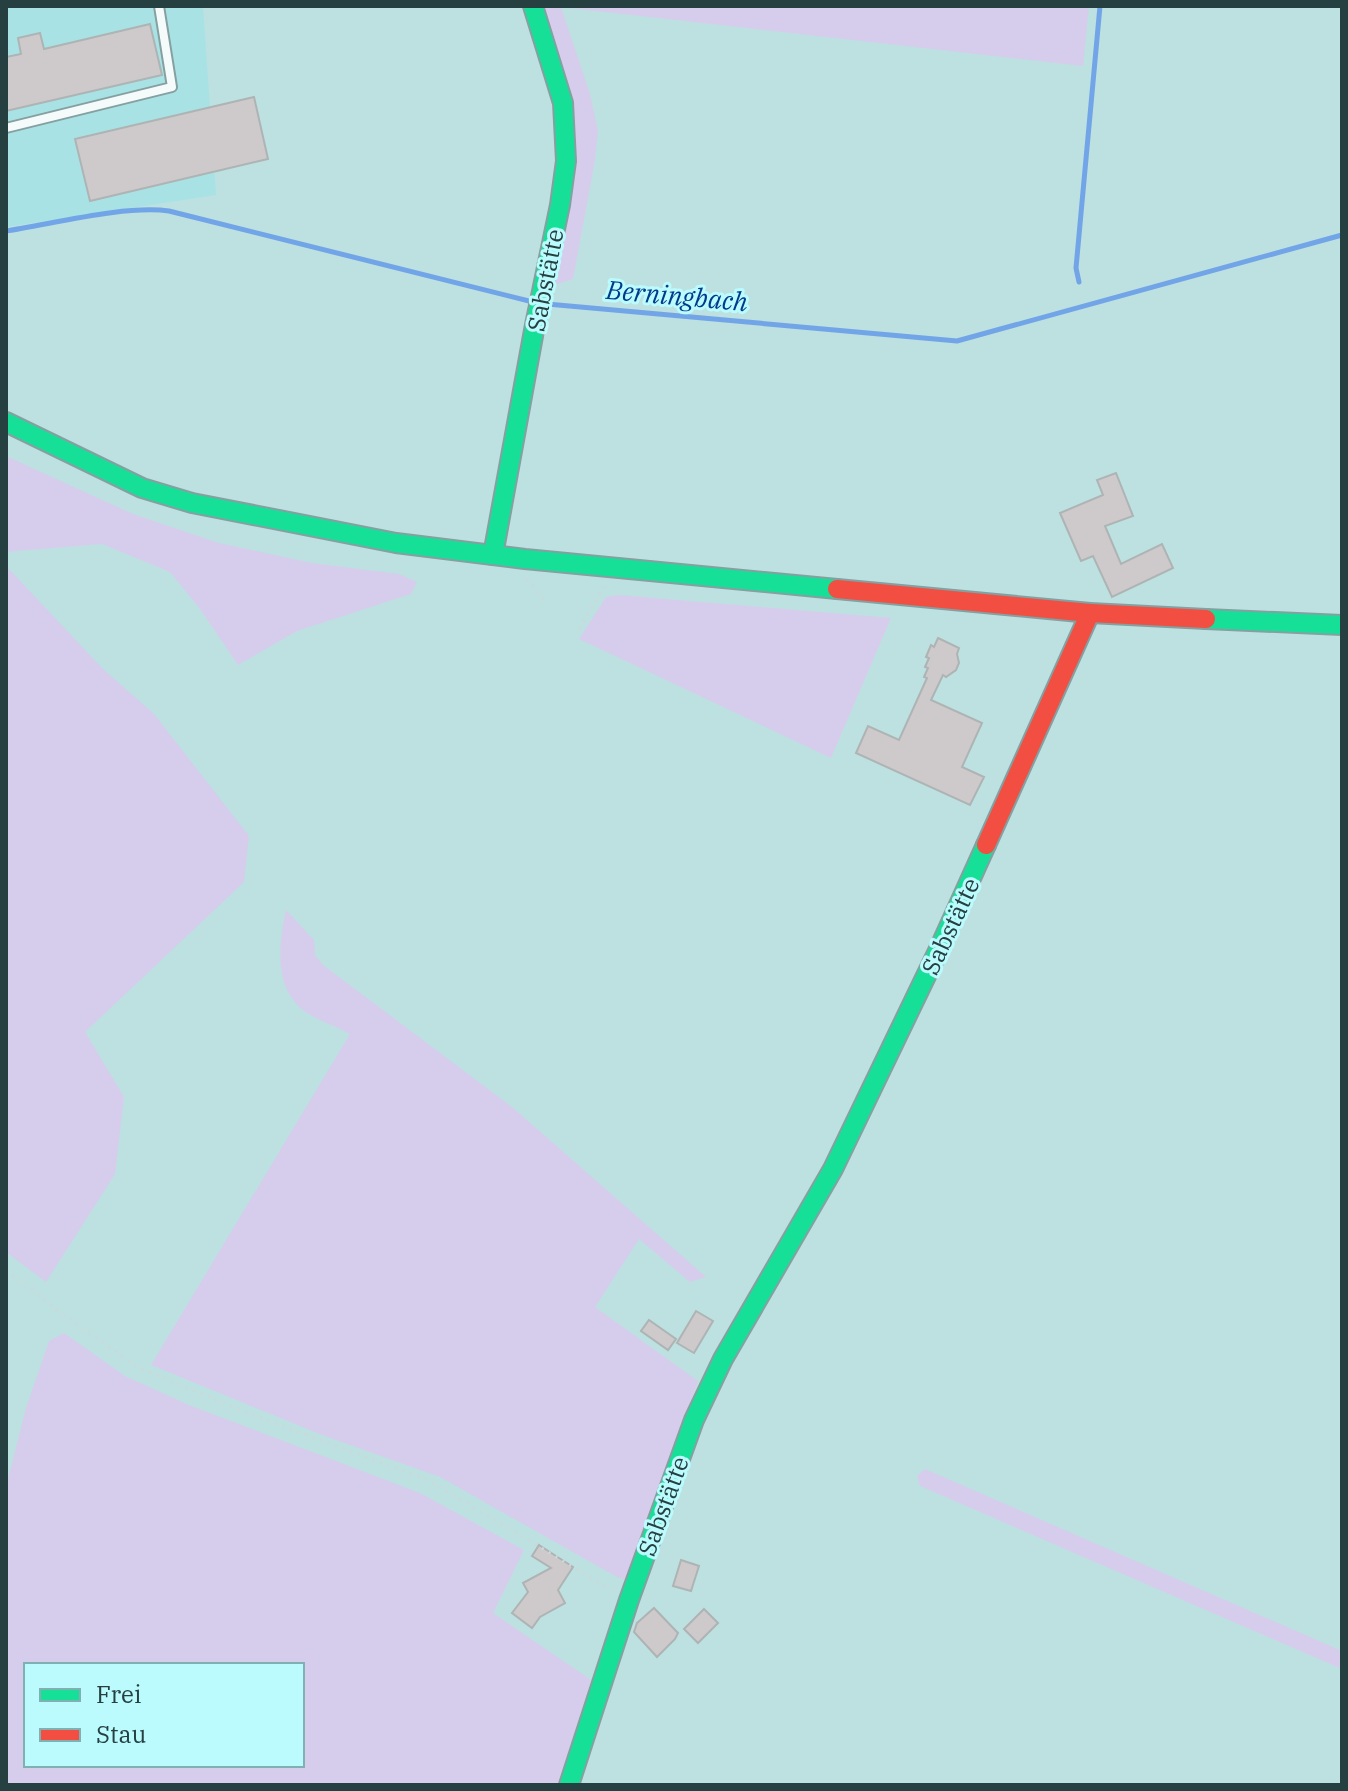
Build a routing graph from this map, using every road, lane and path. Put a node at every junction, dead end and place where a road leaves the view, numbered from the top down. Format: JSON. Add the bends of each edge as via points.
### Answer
{"nodes":[{"id":1,"x":159,"y":6,"type":"edge"},
{"id":2,"x":533,"y":6,"type":"edge"},
{"id":3,"x":6,"y":128,"type":"edge"},
{"id":4,"x":6,"y":422,"type":"edge"},
{"id":5,"x":493,"y":555,"type":"junction"},
{"id":6,"x":525,"y":559,"type":"junction"},
{"id":7,"x":609,"y":567,"type":"junction"},
{"id":8,"x":546,"y":602,"type":"dead end"},
{"id":9,"x":1090,"y":613,"type":"junction"},
{"id":10,"x":1342,"y":625,"type":"edge"},
{"id":11,"x":579,"y":629,"type":"dead end"},
{"id":12,"x":6,"y":1270,"type":"edge"},
{"id":13,"x":629,"y":1600,"type":"junction"},
{"id":14,"x":569,"y":1785,"type":"edge"}],
"edges":[{"from":1,"to":3,"type":"lane","via":[[172,87]]},
{"from":2,"to":5,"type":"street","name":"Sabstätte","via":[[565,118],[563,191]]},
{"from":4,"to":5,"type":"street","via":[[142,488],[192,503],[396,543]]},
{"from":5,"to":6,"type":"street"},
{"from":6,"to":7,"type":"street"},
{"from":6,"to":8,"type":"path","via":[[527,578]]},
{"from":7,"to":9,"type":"street"},
{"from":7,"to":11,"type":"path","via":[[602,591]]},
{"from":9,"to":10,"type":"street"},
{"from":9,"to":13,"type":"street","name":"Sabstätte","via":[[839,1157],[723,1359]]},
{"from":12,"to":13,"type":"path","via":[[139,1368],[426,1479]]},
{"from":13,"to":14,"type":"street","name":"Sabstätte"}]}
